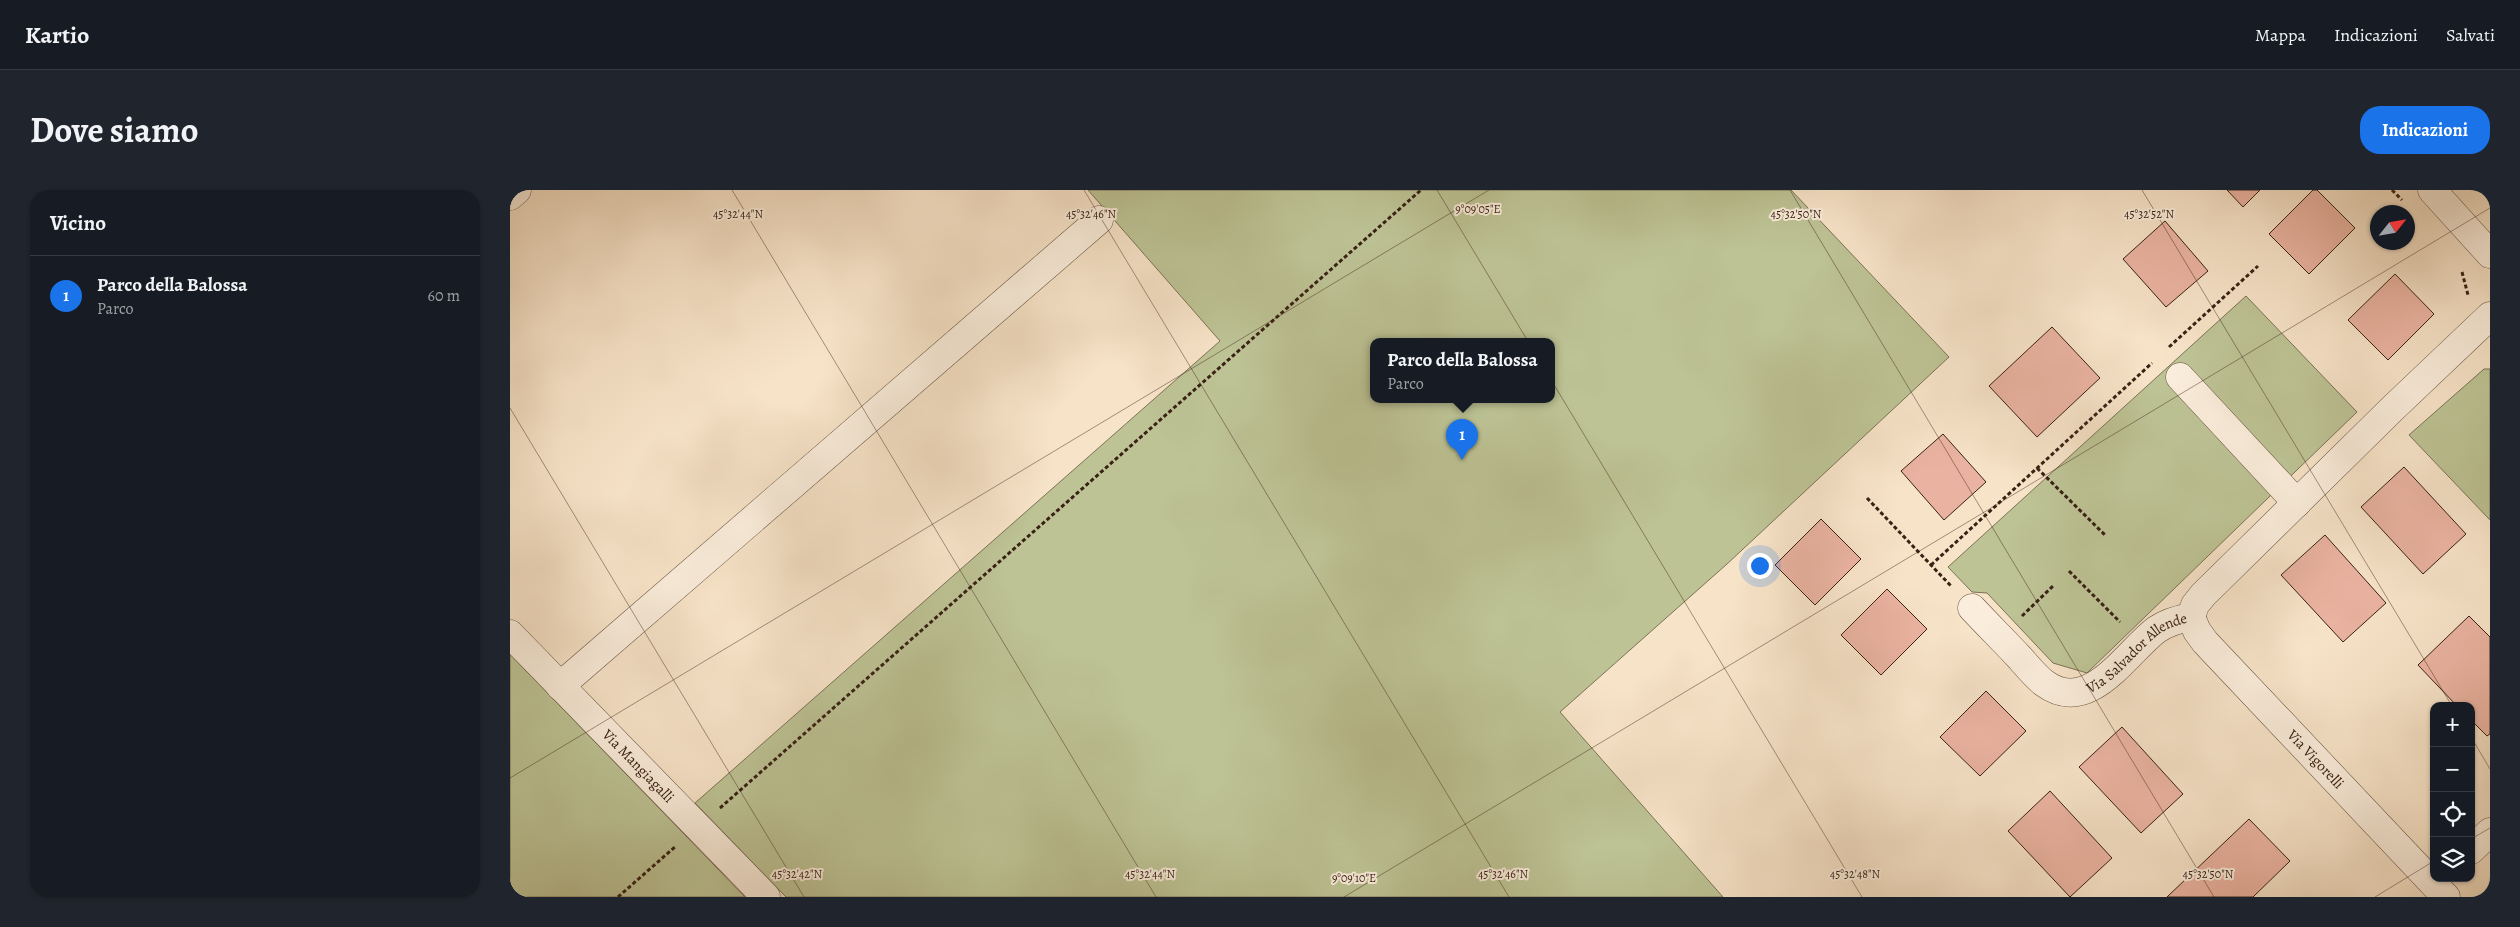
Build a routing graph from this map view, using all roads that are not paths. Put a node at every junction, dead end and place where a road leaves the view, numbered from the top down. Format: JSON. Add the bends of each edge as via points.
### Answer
{"nodes":[{"id":1,"x":516,"y":190,"type":"edge"},
{"id":2,"x":2432,"y":190,"type":"edge"},
{"id":3,"x":510,"y":196,"type":"edge"},
{"id":4,"x":1099,"y":220,"type":"dead end"},
{"id":5,"x":2490,"y":254,"type":"edge"},
{"id":6,"x":2490,"y":316,"type":"edge"},
{"id":7,"x":2478,"y":339,"type":"edge"},
{"id":8,"x":2180,"y":377,"type":"dead end"},
{"id":9,"x":2298,"y":503,"type":"junction"},
{"id":10,"x":1972,"y":608,"type":"road end"},
{"id":11,"x":2191,"y":617,"type":"junction"},
{"id":12,"x":510,"y":634,"type":"edge"},
{"id":13,"x":560,"y":686,"type":"junction"},
{"id":14,"x":2490,"y":832,"type":"edge"},
{"id":15,"x":2475,"y":846,"type":"edge"},
{"id":16,"x":2437,"y":889,"type":"edge"},
{"id":17,"x":766,"y":897,"type":"edge"}],
"edges":[{"from":1,"to":3,"type":"street"},
{"from":2,"to":5,"type":"street"},
{"from":4,"to":13,"type":"street"},
{"from":6,"to":7,"type":"street","name":"Via Salvador Allende"},
{"from":7,"to":9,"type":"street","name":"Via Salvador Allende","via":[[2392,408]]},
{"from":8,"to":9,"type":"street"},
{"from":9,"to":11,"type":"street","name":"Via Salvador Allende","via":[[2203,595]]},
{"from":10,"to":11,"type":"street","name":"Via Salvador Allende","via":[[2042,682],[2071,694],[2105,679],[2158,629]]},
{"from":11,"to":16,"type":"street","name":"Via Vigorelli","via":[[2206,642]]},
{"from":12,"to":13,"type":"street","name":"Via Mangiagalli"},
{"from":13,"to":17,"type":"street","name":"Via Mangiagalli"},
{"from":14,"to":15,"type":"street"}]}
